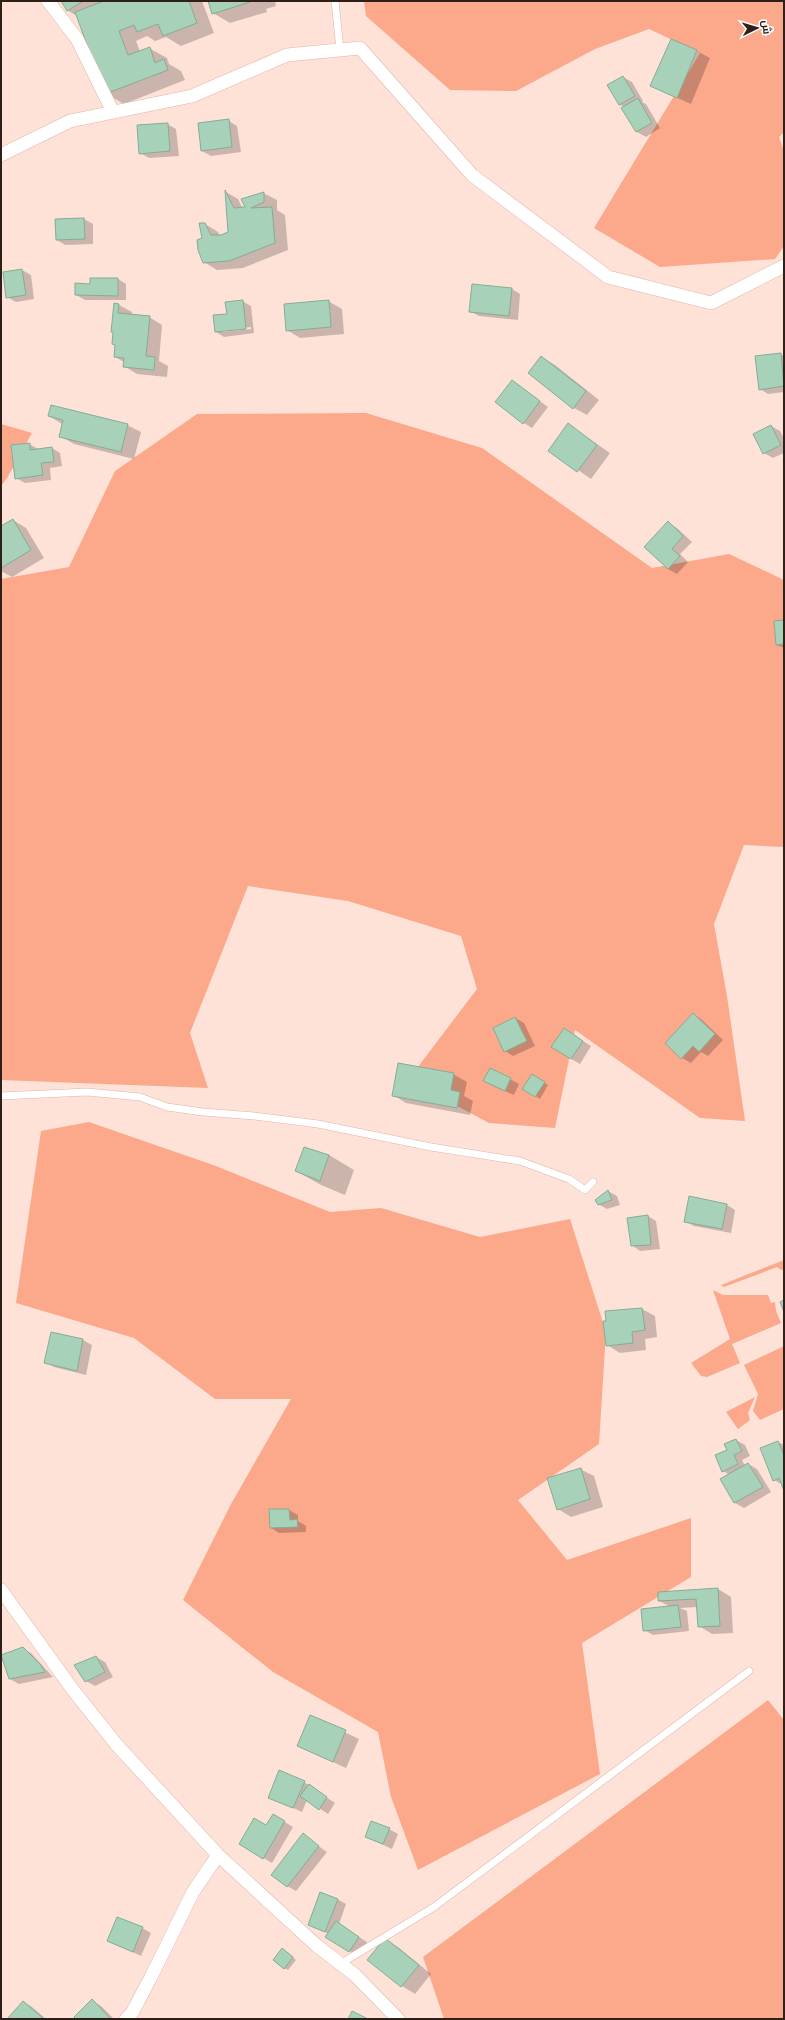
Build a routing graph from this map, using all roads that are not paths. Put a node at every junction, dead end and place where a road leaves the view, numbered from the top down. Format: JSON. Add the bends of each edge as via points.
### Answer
{"nodes":[{"id":1,"x":48,"y":1,"type":"edge"},
{"id":2,"x":335,"y":1,"type":"edge"},
{"id":3,"x":340,"y":50,"type":"junction"},
{"id":4,"x":113,"y":112,"type":"junction"},
{"id":5,"x":1,"y":155,"type":"edge"},
{"id":6,"x":784,"y":266,"type":"edge"},
{"id":7,"x":1,"y":1096,"type":"edge"},
{"id":8,"x":593,"y":1182,"type":"dead end"},
{"id":9,"x":1,"y":1590,"type":"edge"},
{"id":10,"x":748,"y":1671,"type":"dead end"},
{"id":11,"x":218,"y":1855,"type":"junction"},
{"id":12,"x":340,"y":1964,"type":"junction"},
{"id":13,"x":126,"y":2019,"type":"edge"},
{"id":14,"x":398,"y":2019,"type":"edge"}],
"edges":[{"from":1,"to":4,"type":"street","via":[[77,39]]},
{"from":2,"to":3,"type":"lane"},
{"from":3,"to":4,"type":"street","via":[[288,54],[192,96]]},
{"from":3,"to":6,"type":"street","via":[[360,48],[472,175],[608,277],[711,303]]},
{"from":4,"to":5,"type":"street","via":[[70,121]]},
{"from":7,"to":8,"type":"lane","via":[[87,1092],[140,1097],[167,1107],[318,1124],[431,1147],[520,1161],[569,1179],[585,1190]]},
{"from":9,"to":11,"type":"street","via":[[116,1744]]},
{"from":10,"to":12,"type":"lane","via":[[434,1907]]},
{"from":11,"to":12,"type":"street"},
{"from":11,"to":13,"type":"street","via":[[193,1892],[132,2013]]},
{"from":12,"to":14,"type":"street","via":[[387,2005]]}]}
